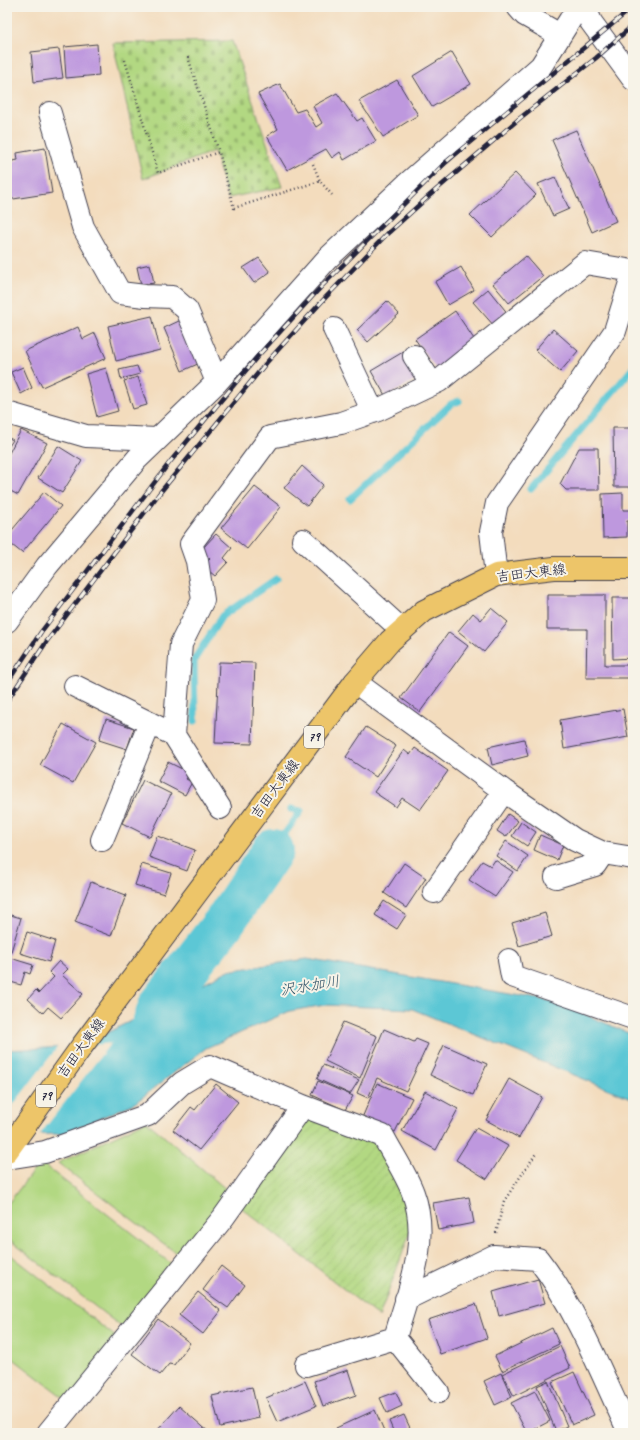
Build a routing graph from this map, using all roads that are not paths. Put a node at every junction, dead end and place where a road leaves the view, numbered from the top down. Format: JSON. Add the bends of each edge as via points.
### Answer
{"nodes":[{"id":1,"x":518,"y":7,"type":"edge"},
{"id":2,"x":578,"y":7,"type":"edge"},
{"id":3,"x":585,"y":7,"type":"edge"},
{"id":4,"x":560,"y":35,"type":"junction"},
{"id":5,"x":632,"y":77,"type":"edge"},
{"id":6,"x":50,"y":113,"type":"dead end"},
{"id":7,"x":633,"y":272,"type":"edge"},
{"id":8,"x":334,"y":329,"type":"dead end"},
{"id":9,"x":624,"y":330,"type":"edge"},
{"id":10,"x":414,"y":356,"type":"dead end"},
{"id":11,"x":216,"y":382,"type":"junction"},
{"id":12,"x":432,"y":384,"type":"junction"},
{"id":13,"x":372,"y":412,"type":"junction"},
{"id":14,"x":7,"y":414,"type":"edge"},
{"id":15,"x":157,"y":439,"type":"junction"},
{"id":16,"x":303,"y":540,"type":"dead end"},
{"id":17,"x":633,"y":568,"type":"edge"},
{"id":18,"x":496,"y":576,"type":"junction"},
{"id":19,"x":7,"y":621,"type":"edge"},
{"id":20,"x":402,"y":630,"type":"junction"},
{"id":21,"x":355,"y":682,"type":"junction"},
{"id":22,"x":75,"y":686,"type":"dead end"},
{"id":23,"x":150,"y":723,"type":"junction"},
{"id":24,"x":174,"y":735,"type":"junction"},
{"id":25,"x":504,"y":791,"type":"junction"},
{"id":26,"x":220,"y":808,"type":"dead end"},
{"id":27,"x":102,"y":840,"type":"dead end"},
{"id":28,"x":603,"y":853,"type":"junction"},
{"id":29,"x":633,"y":858,"type":"edge"},
{"id":30,"x":556,"y":877,"type":"dead end"},
{"id":31,"x":434,"y":892,"type":"dead end"},
{"id":32,"x":508,"y":960,"type":"dead end"},
{"id":33,"x":633,"y":1018,"type":"edge"},
{"id":34,"x":303,"y":1106,"type":"junction"},
{"id":35,"x":8,"y":1152,"type":"edge"},
{"id":36,"x":406,"y":1299,"type":"junction"},
{"id":37,"x":394,"y":1338,"type":"junction"},
{"id":38,"x":306,"y":1365,"type":"dead end"},
{"id":39,"x":438,"y":1392,"type":"dead end"},
{"id":40,"x":48,"y":1433,"type":"edge"},
{"id":41,"x":632,"y":1433,"type":"edge"}],
"edges":[{"from":1,"to":4,"type":"street","via":[[525,15]]},
{"from":2,"to":4,"type":"street"},
{"from":3,"to":5,"type":"street","via":[[590,22]]},
{"from":4,"to":11,"type":"street","via":[[541,66],[408,183],[327,259]]},
{"from":6,"to":11,"type":"street","via":[[83,227],[120,293],[172,297],[187,310]]},
{"from":7,"to":9,"type":"street"},
{"from":7,"to":12,"type":"street","via":[[585,263]]},
{"from":8,"to":13,"type":"street"},
{"from":9,"to":18,"type":"street","via":[[497,503],[491,532]]},
{"from":10,"to":12,"type":"street"},
{"from":11,"to":15,"type":"street"},
{"from":12,"to":13,"type":"street"},
{"from":13,"to":24,"type":"street","via":[[341,423],[270,437],[190,544],[197,561],[203,600],[181,644]]},
{"from":14,"to":15,"type":"street","via":[[86,436]]},
{"from":15,"to":19,"type":"street","via":[[137,459],[47,566]]},
{"from":16,"to":20,"type":"street"},
{"from":17,"to":18,"type":"main road","name":"吉田大東線","number":"79","via":[[554,568]]},
{"from":18,"to":20,"type":"main road","name":"吉田大東線","number":"79","via":[[424,611]]},
{"from":20,"to":21,"type":"main road","name":"吉田大東線","number":"79"},
{"from":21,"to":25,"type":"street"},
{"from":21,"to":35,"type":"main road","name":"吉田大東線","number":"79","via":[[82,1046]]},
{"from":22,"to":23,"type":"street"},
{"from":23,"to":24,"type":"street"},
{"from":23,"to":27,"type":"street"},
{"from":24,"to":26,"type":"street"},
{"from":25,"to":28,"type":"street","via":[[575,840]]},
{"from":25,"to":31,"type":"street"},
{"from":28,"to":29,"type":"street"},
{"from":28,"to":30,"type":"street","via":[[595,865]]},
{"from":32,"to":33,"type":"street","via":[[512,976]]},
{"from":34,"to":35,"type":"street","via":[[210,1066],[182,1083],[148,1115],[45,1152]]},
{"from":34,"to":36,"type":"street","via":[[383,1136],[413,1193],[419,1216],[418,1255]]},
{"from":34,"to":40,"type":"street","via":[[223,1218]]},
{"from":36,"to":37,"type":"street"},
{"from":36,"to":41,"type":"street","via":[[494,1256],[538,1259],[554,1280],[627,1428]]},
{"from":37,"to":38,"type":"street"},
{"from":37,"to":39,"type":"street"}]}
